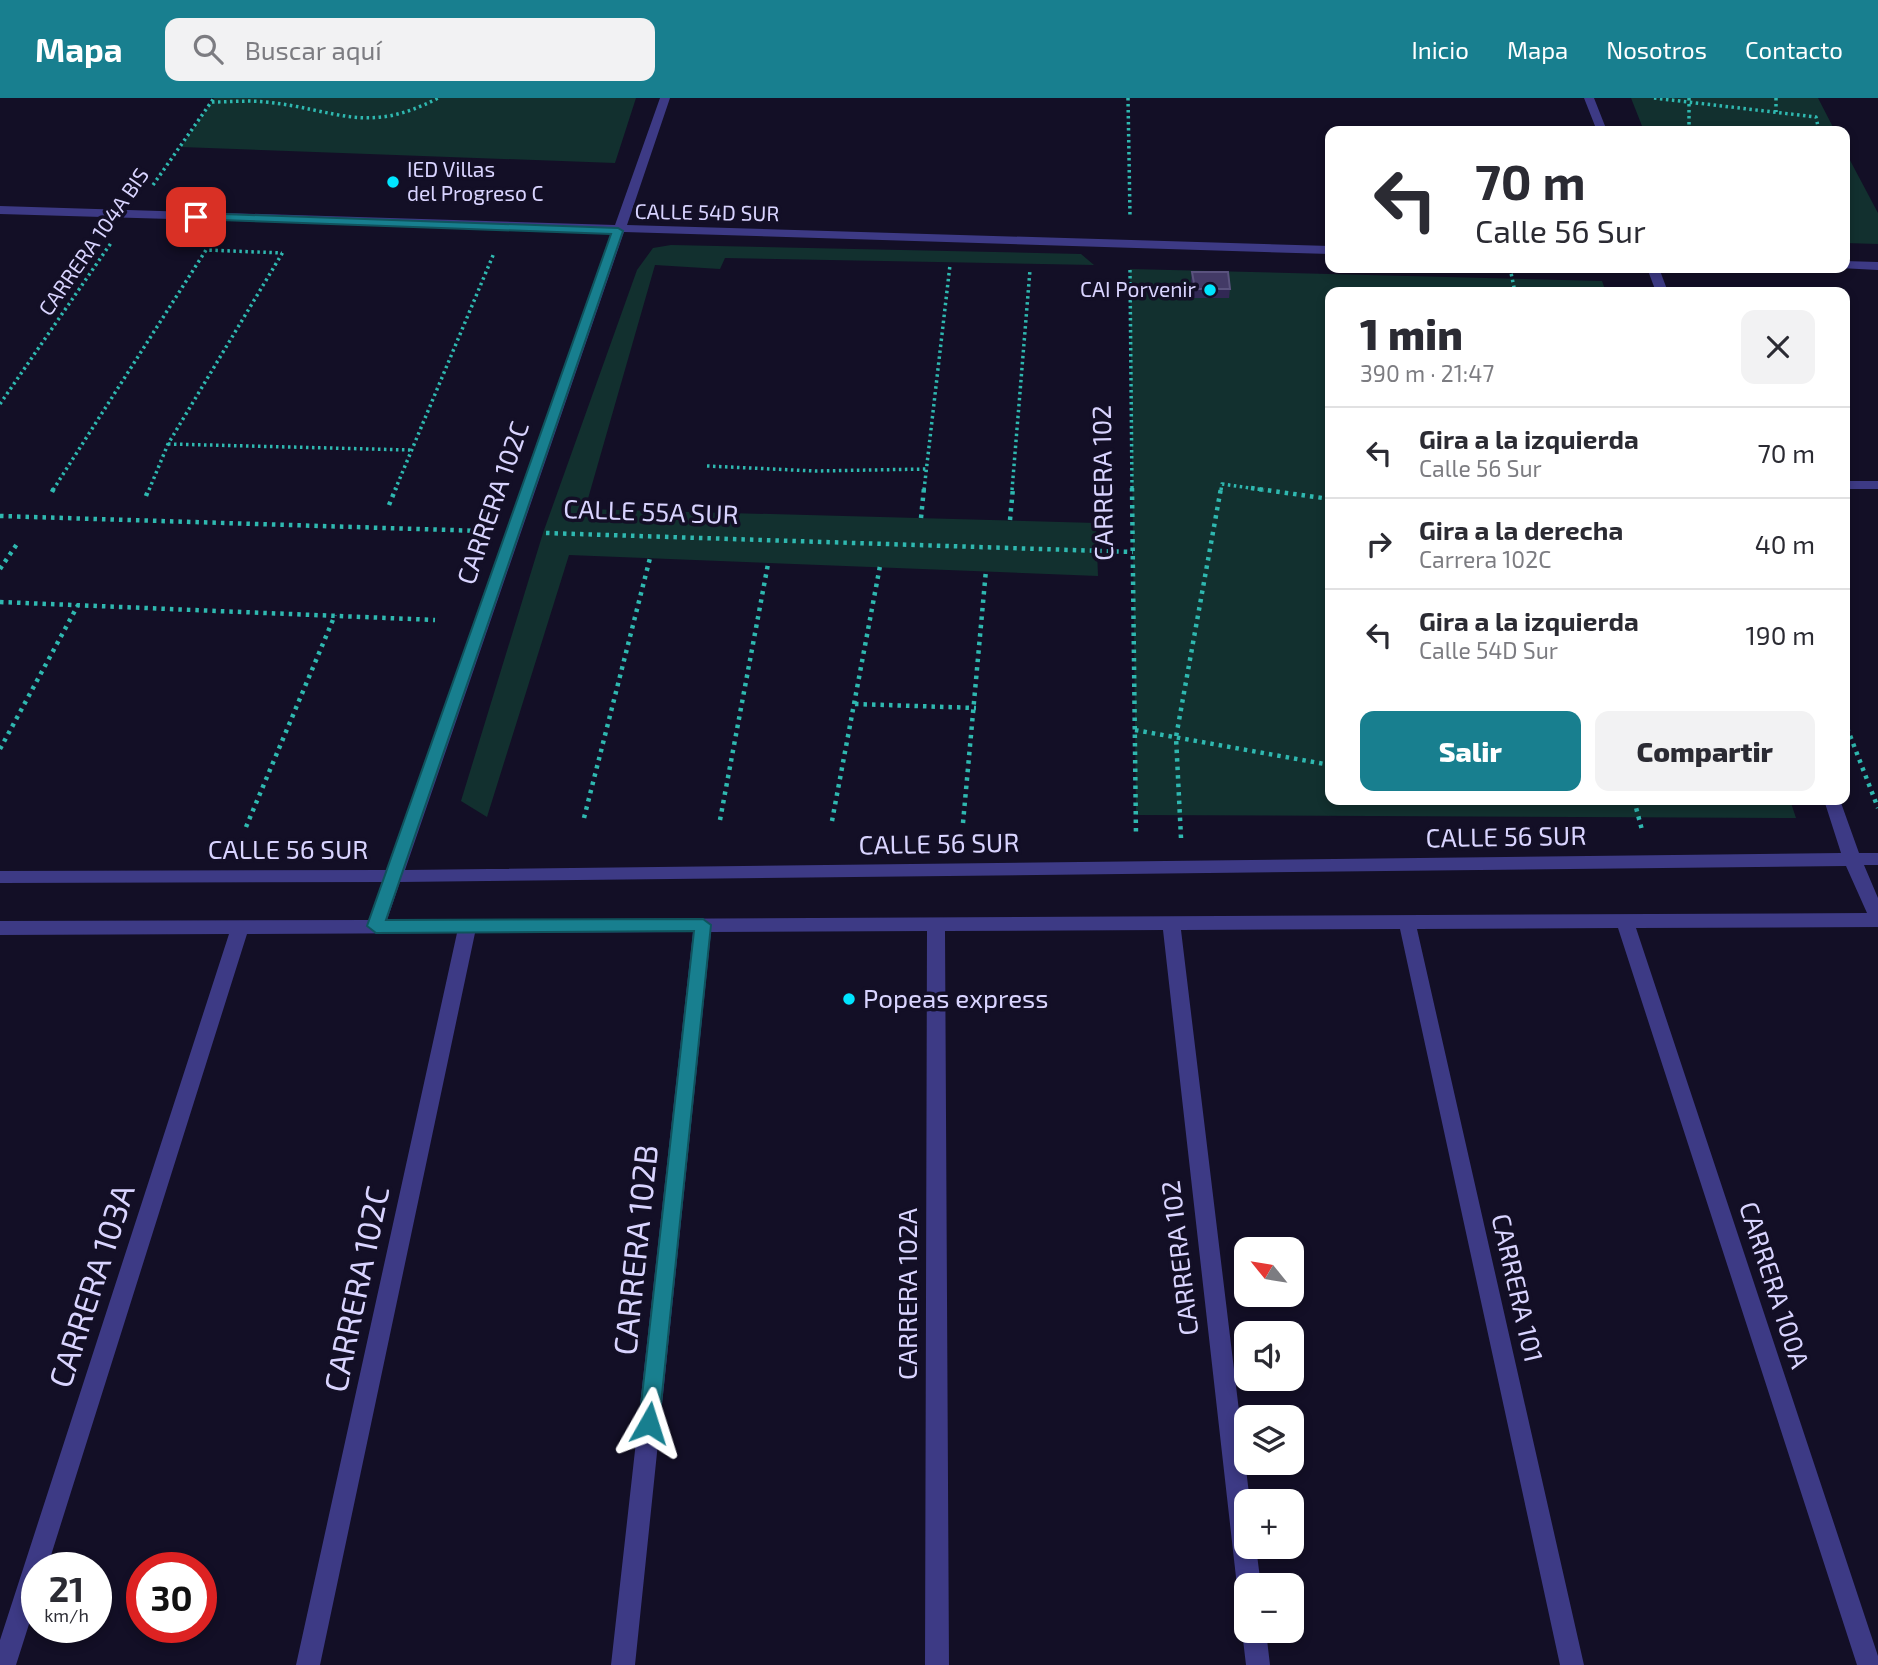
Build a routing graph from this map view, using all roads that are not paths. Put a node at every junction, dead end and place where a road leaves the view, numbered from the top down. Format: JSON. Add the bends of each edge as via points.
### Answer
{"nodes":[{"id":1,"x":665,"y":98,"type":"edge"},
{"id":2,"x":1590,"y":98,"type":"edge"},
{"id":3,"x":1600,"y":126,"type":"edge"},
{"id":4,"x":0,"y":210,"type":"edge"},
{"id":5,"x":618,"y":231,"type":"junction"},
{"id":6,"x":1325,"y":250,"type":"edge"},
{"id":7,"x":1850,"y":265,"type":"edge"},
{"id":8,"x":1878,"y":266,"type":"edge"},
{"id":9,"x":1850,"y":485,"type":"edge"},
{"id":10,"x":1878,"y":485,"type":"edge"},
{"id":11,"x":1834,"y":805,"type":"edge"},
{"id":12,"x":1852,"y":859,"type":"junction"},
{"id":13,"x":1878,"y":859,"type":"edge"},
{"id":14,"x":393,"y":876,"type":"junction"},
{"id":15,"x":0,"y":877,"type":"edge"},
{"id":16,"x":1878,"y":919,"type":"edge"},
{"id":17,"x":1407,"y":922,"type":"junction"},
{"id":18,"x":1625,"y":922,"type":"junction"},
{"id":19,"x":1171,"y":923,"type":"junction"},
{"id":20,"x":936,"y":924,"type":"junction"},
{"id":21,"x":703,"y":925,"type":"junction"},
{"id":22,"x":376,"y":926,"type":"junction"},
{"id":23,"x":467,"y":926,"type":"junction"},
{"id":24,"x":240,"y":927,"type":"junction"},
{"id":25,"x":4,"y":928,"type":"edge"},
{"id":26,"x":0,"y":945,"type":"edge"},
{"id":27,"x":1247,"y":1573,"type":"edge"},
{"id":28,"x":1255,"y":1643,"type":"edge"},
{"id":29,"x":4,"y":1665,"type":"edge"},
{"id":30,"x":308,"y":1665,"type":"edge"},
{"id":31,"x":623,"y":1665,"type":"edge"},
{"id":32,"x":937,"y":1665,"type":"edge"},
{"id":33,"x":1258,"y":1665,"type":"edge"},
{"id":34,"x":1572,"y":1665,"type":"edge"},
{"id":35,"x":1869,"y":1665,"type":"edge"}],
"edges":[{"from":1,"to":5,"type":"street","name":"CARRERA 102C"},
{"from":2,"to":3,"type":"street"},
{"from":4,"to":5,"type":"street","name":"CALLE 54D SUR"},
{"from":5,"to":6,"type":"street","name":"CALLE 54D SUR"},
{"from":5,"to":14,"type":"street","name":"CARRERA 102C"},
{"from":7,"to":8,"type":"street"},
{"from":9,"to":10,"type":"street"},
{"from":11,"to":12,"type":"street"},
{"from":12,"to":13,"type":"street","name":"CALLE 56 SUR"},
{"from":12,"to":14,"type":"street","name":"CALLE 56 SUR"},
{"from":12,"to":16,"type":"street"},
{"from":14,"to":15,"type":"street","name":"CALLE 56 SUR"},
{"from":14,"to":22,"type":"street","name":"CARRERA 102C"},
{"from":16,"to":18,"type":"street"},
{"from":17,"to":18,"type":"street"},
{"from":17,"to":19,"type":"street"},
{"from":17,"to":34,"type":"street","name":"CARRERA 101"},
{"from":18,"to":35,"type":"street","name":"CARRERA 100A"},
{"from":19,"to":20,"type":"street"},
{"from":19,"to":27,"type":"street","name":"CARRERA 102"},
{"from":20,"to":21,"type":"street"},
{"from":20,"to":32,"type":"street","name":"CARRERA 102A"},
{"from":21,"to":23,"type":"street"},
{"from":21,"to":31,"type":"street","name":"CARRERA 102B"},
{"from":22,"to":23,"type":"street"},
{"from":22,"to":24,"type":"street"},
{"from":23,"to":30,"type":"street","name":"CARRERA 102C"},
{"from":24,"to":25,"type":"street"},
{"from":24,"to":29,"type":"street","name":"CARRERA 103A"},
{"from":25,"to":26,"type":"street"},
{"from":28,"to":33,"type":"street"}]}
